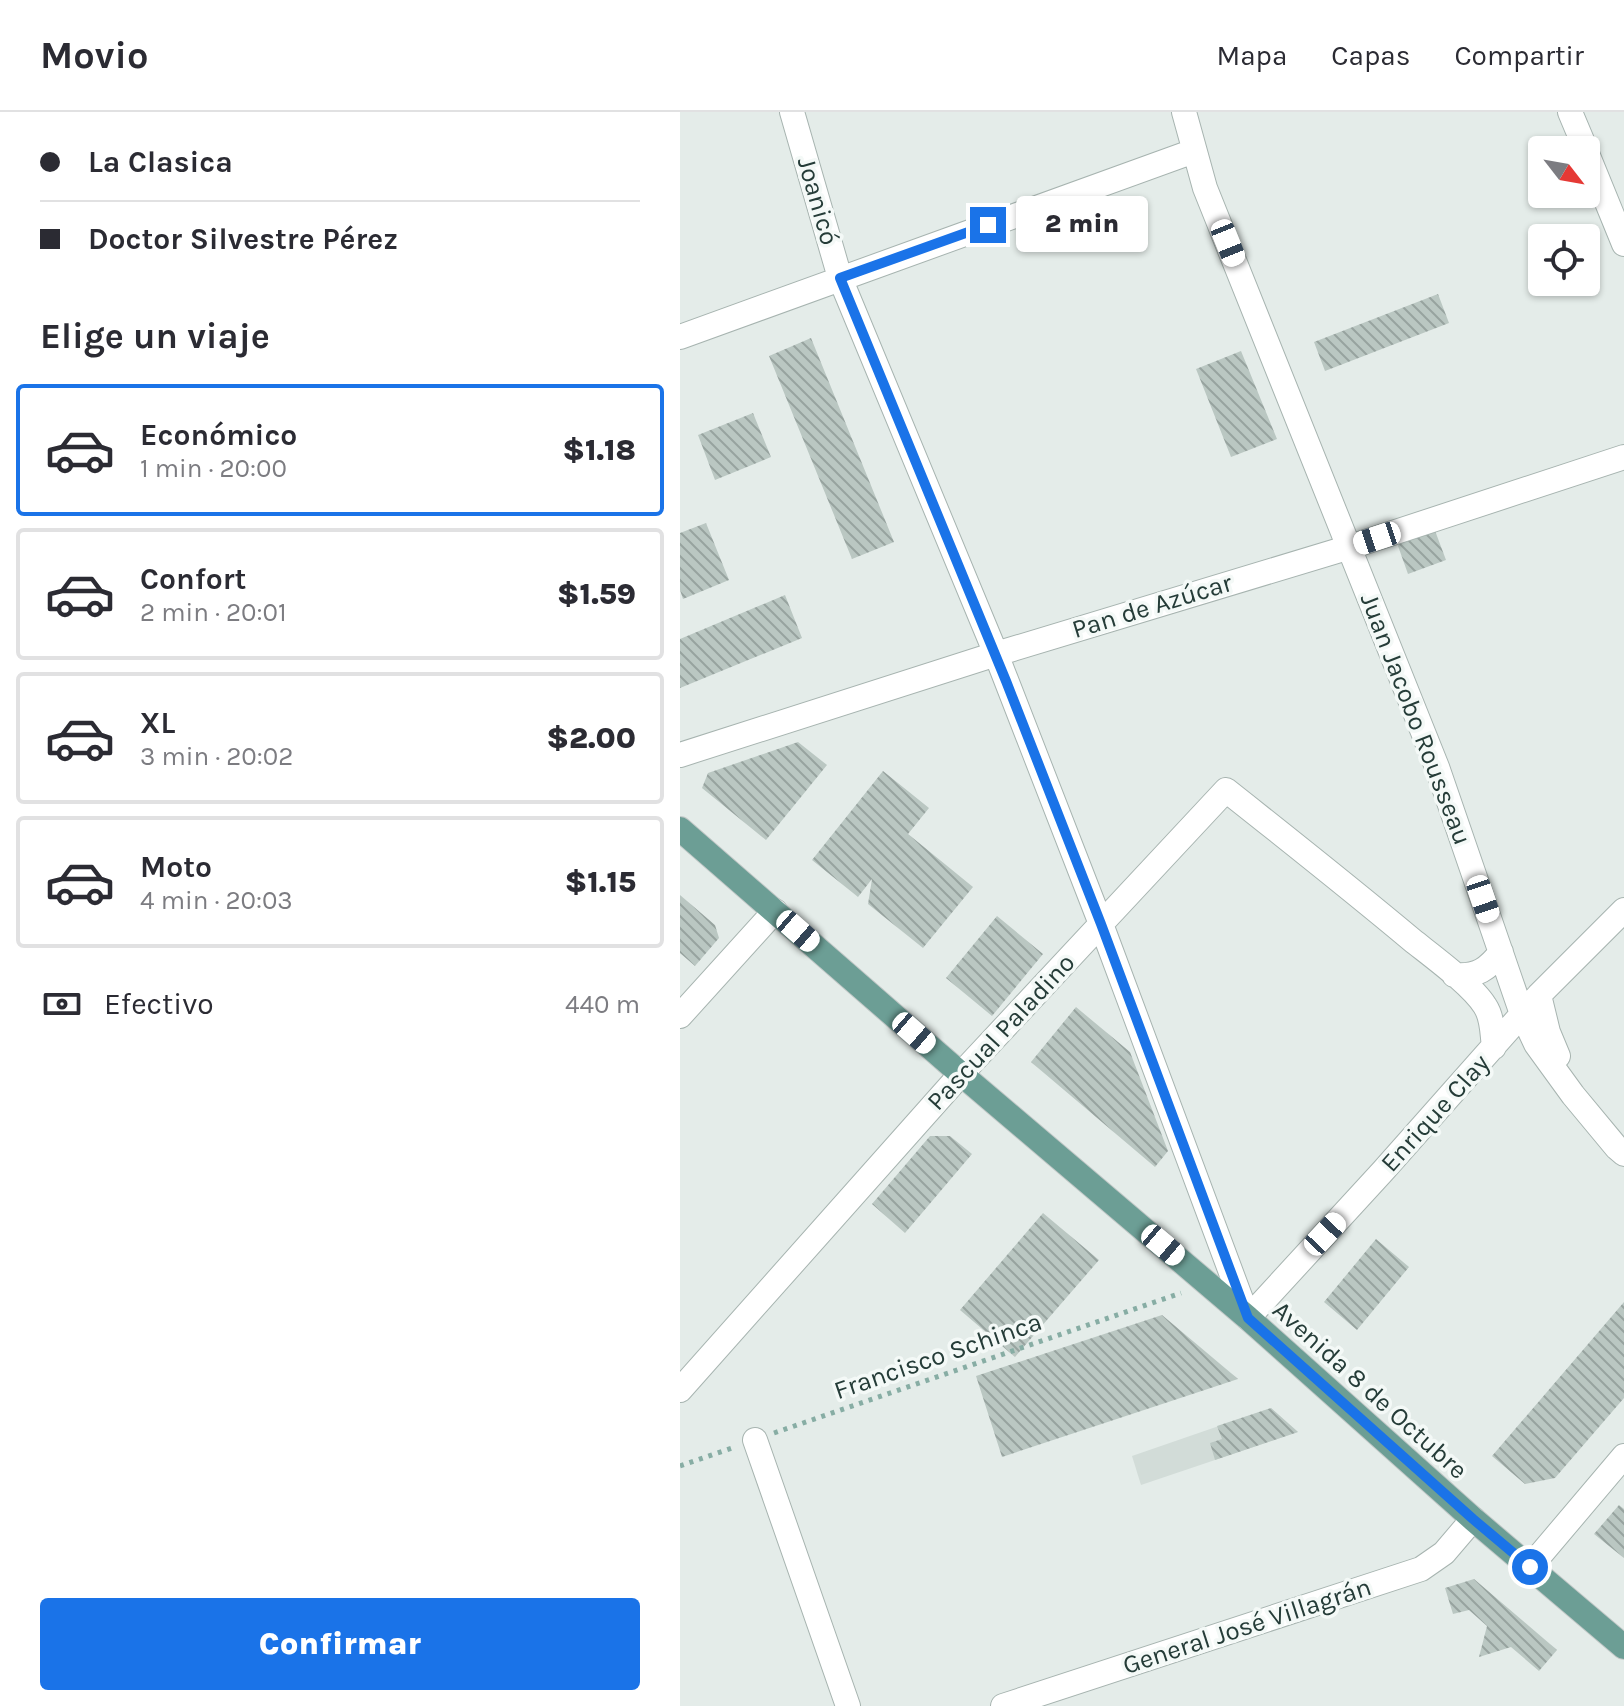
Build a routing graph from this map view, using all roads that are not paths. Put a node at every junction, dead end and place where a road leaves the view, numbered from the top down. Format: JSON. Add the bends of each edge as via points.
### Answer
{"nodes":[{"id":1,"x":792,"y":112,"type":"edge"},
{"id":2,"x":1184,"y":112,"type":"edge"},
{"id":3,"x":1570,"y":112,"type":"edge"},
{"id":4,"x":1580,"y":136,"type":"edge"},
{"id":5,"x":1194,"y":151,"type":"junction"},
{"id":6,"x":1600,"y":185,"type":"edge"},
{"id":7,"x":1624,"y":244,"type":"edge"},
{"id":8,"x":840,"y":278,"type":"junction"},
{"id":9,"x":680,"y":337,"type":"edge"},
{"id":10,"x":1624,"y":457,"type":"edge"},
{"id":11,"x":1350,"y":547,"type":"junction"},
{"id":12,"x":996,"y":654,"type":"junction"},
{"id":13,"x":680,"y":755,"type":"edge"},
{"id":14,"x":680,"y":829,"type":"edge"},
{"id":15,"x":1624,"y":910,"type":"edge"},
{"id":16,"x":775,"y":911,"type":"junction"},
{"id":17,"x":1101,"y":924,"type":"junction"},
{"id":18,"x":1501,"y":952,"type":"junction"},
{"id":19,"x":1454,"y":975,"type":"junction"},
{"id":20,"x":1539,"y":995,"type":"junction"},
{"id":21,"x":1522,"y":1014,"type":"junction"},
{"id":22,"x":680,"y":1016,"type":"edge"},
{"id":23,"x":1494,"y":1047,"type":"junction"},
{"id":24,"x":961,"y":1074,"type":"junction"},
{"id":25,"x":1573,"y":1095,"type":"junction"},
{"id":26,"x":1624,"y":1154,"type":"edge"},
{"id":27,"x":1248,"y":1318,"type":"junction"},
{"id":28,"x":680,"y":1390,"type":"edge"},
{"id":29,"x":755,"y":1440,"type":"road end"},
{"id":30,"x":1624,"y":1456,"type":"edge"},
{"id":31,"x":1473,"y":1519,"type":"junction"},
{"id":32,"x":1530,"y":1567,"type":"junction"},
{"id":33,"x":1624,"y":1647,"type":"edge"},
{"id":34,"x":848,"y":1706,"type":"edge"},
{"id":35,"x":1003,"y":1706,"type":"edge"}],
"edges":[{"from":1,"to":8,"type":"street","name":"Joanicó"},
{"from":2,"to":5,"type":"street","name":"Juan Jacobo Rousseau"},
{"from":3,"to":4,"type":"street"},
{"from":5,"to":8,"type":"street"},
{"from":5,"to":11,"type":"street","name":"Juan Jacobo Rousseau"},
{"from":6,"to":7,"type":"street"},
{"from":8,"to":9,"type":"street"},
{"from":8,"to":12,"type":"street","name":"Joanicó"},
{"from":10,"to":11,"type":"street","name":"Pan de Azúcar"},
{"from":11,"to":12,"type":"street","name":"Pan de Azúcar"},
{"from":11,"to":18,"type":"street","name":"Juan Jacobo Rousseau","via":[[1437,767]]},
{"from":12,"to":13,"type":"street","name":"Pan de Azúcar"},
{"from":12,"to":17,"type":"street","name":"Joanicó"},
{"from":14,"to":16,"type":"main road","name":"Avenida 8 de Octubre"},
{"from":15,"to":20,"type":"street","name":"Enrique Clay"},
{"from":16,"to":22,"type":"street"},
{"from":16,"to":24,"type":"main road","name":"Avenida 8 de Octubre"},
{"from":17,"to":19,"type":"street","name":"Pascual Paladino","via":[[1226,790]]},
{"from":17,"to":24,"type":"street","name":"Pascual Paladino"},
{"from":17,"to":27,"type":"street","name":"Joanicó"},
{"from":18,"to":19,"type":"street","via":[[1481,972]]},
{"from":18,"to":21,"type":"street","name":"Juan Jacobo Rousseau"},
{"from":19,"to":23,"type":"street","name":"Pascual Paladino","via":[[1486,1007]]},
{"from":20,"to":21,"type":"street","name":"Enrique Clay"},
{"from":20,"to":25,"type":"street","name":"Juan Jacobo Rousseau"},
{"from":21,"to":23,"type":"street","name":"Enrique Clay"},
{"from":21,"to":25,"type":"street","name":"Juan Jacobo Rousseau","via":[[1536,1044]]},
{"from":23,"to":27,"type":"street","name":"Enrique Clay"},
{"from":24,"to":27,"type":"main road","name":"Avenida 8 de Octubre"},
{"from":24,"to":28,"type":"street","name":"Pascual Paladino"},
{"from":25,"to":26,"type":"street","name":"Juan Jacobo Rousseau"},
{"from":27,"to":31,"type":"main road","name":"Avenida 8 de Octubre"},
{"from":29,"to":34,"type":"street"},
{"from":30,"to":32,"type":"street"},
{"from":31,"to":32,"type":"main road","name":"Avenida 8 de Octubre"},
{"from":31,"to":35,"type":"street","name":"General José Villagrán","via":[[1444,1553],[1421,1569]]},
{"from":32,"to":33,"type":"main road","name":"Avenida 8 de Octubre"}]}
